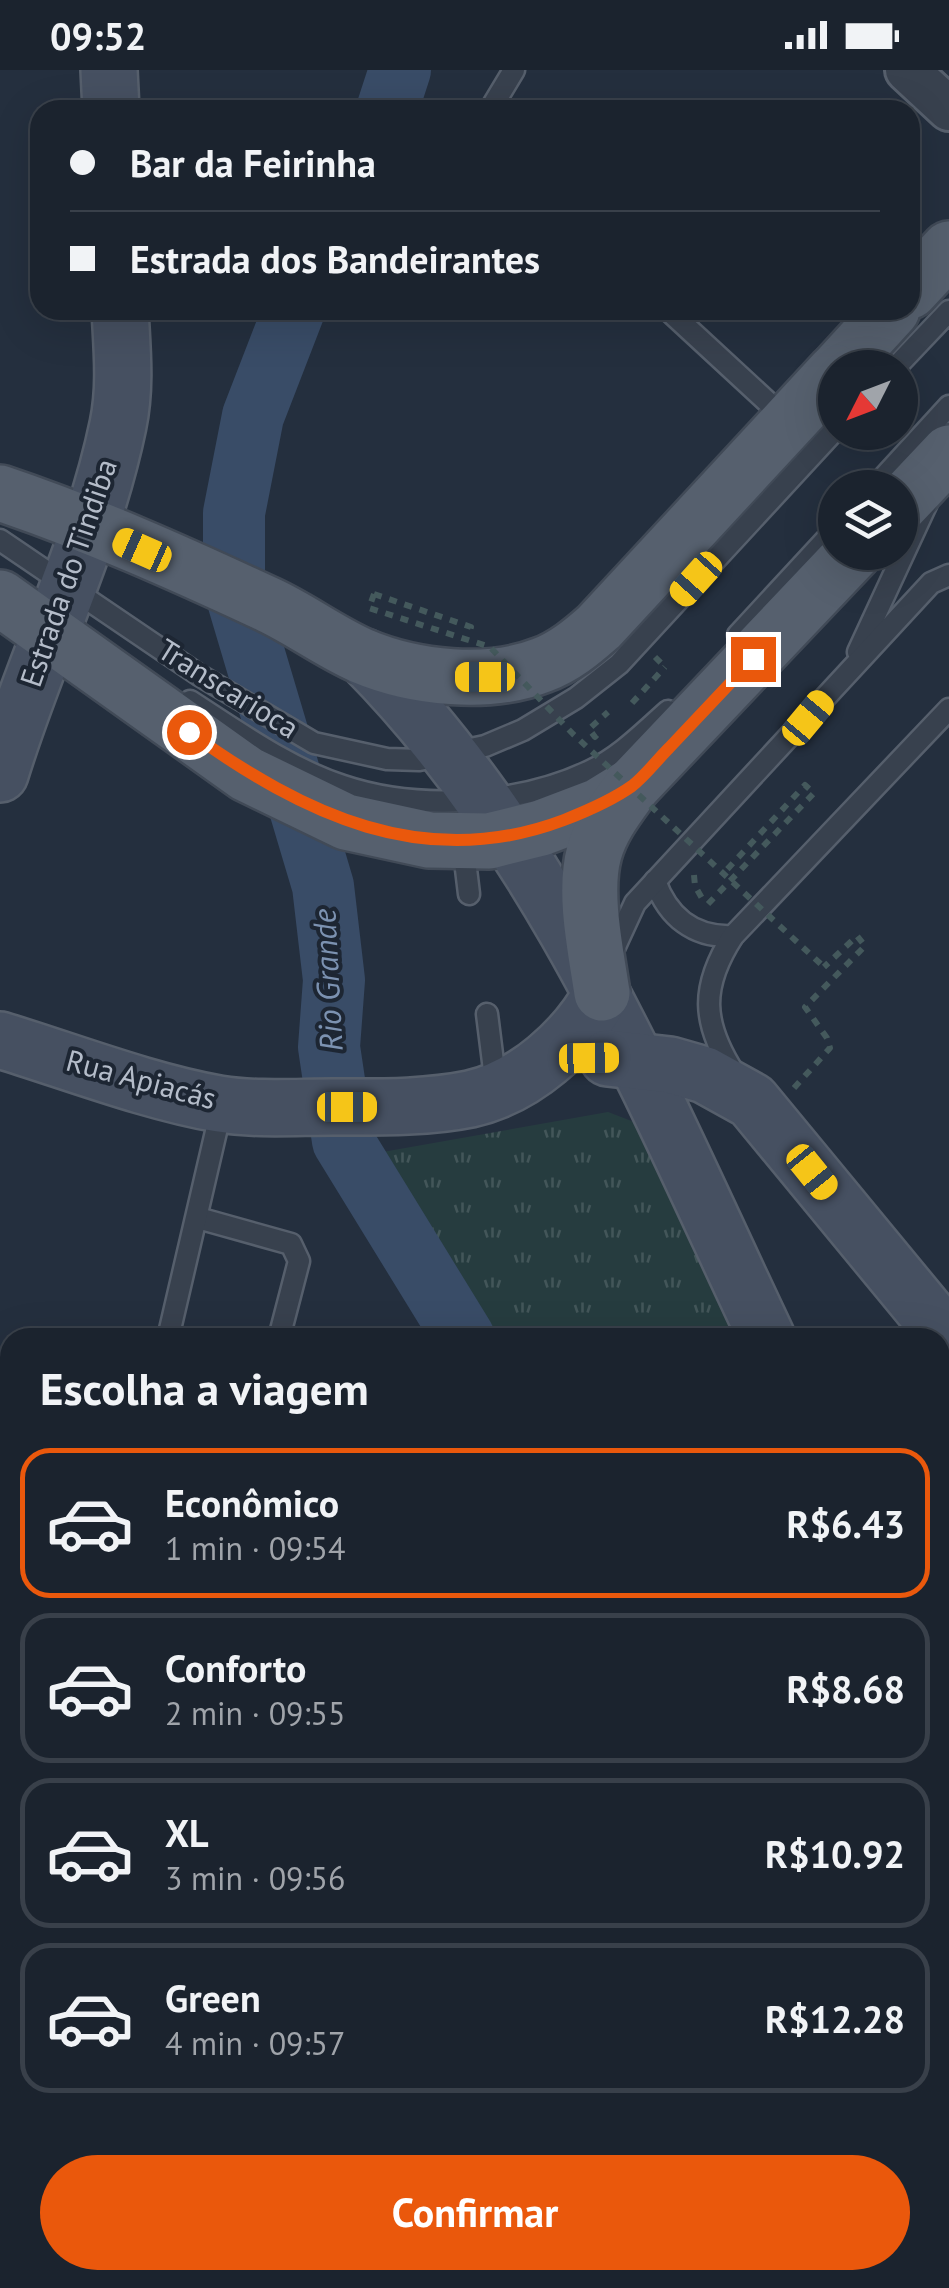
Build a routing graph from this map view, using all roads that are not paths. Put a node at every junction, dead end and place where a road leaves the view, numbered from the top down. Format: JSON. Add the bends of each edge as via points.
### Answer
{"nodes":[{"id":1,"x":109,"y":70,"type":"edge"},
{"id":2,"x":514,"y":70,"type":"edge"},
{"id":3,"x":907,"y":70,"type":"edge"},
{"id":4,"x":110,"y":100,"type":"edge"},
{"id":5,"x":496,"y":100,"type":"edge"},
{"id":6,"x":949,"y":109,"type":"edge"},
{"id":7,"x":949,"y":249,"type":"edge"},
{"id":8,"x":920,"y":280,"type":"edge"},
{"id":9,"x":949,"y":310,"type":"edge"},
{"id":10,"x":120,"y":320,"type":"edge"},
{"id":11,"x":680,"y":320,"type":"edge"},
{"id":12,"x":883,"y":320,"type":"edge"},
{"id":13,"x":855,"y":350,"type":"edge"},
{"id":14,"x":911,"y":350,"type":"edge"},
{"id":15,"x":949,"y":406,"type":"edge"},
{"id":16,"x":812,"y":426,"type":"edge"},
{"id":17,"x":944,"y":458,"type":"edge"},
{"id":18,"x":890,"y":470,"type":"edge"},
{"id":19,"x":918,"y":485,"type":"edge"},
{"id":20,"x":0,"y":494,"type":"edge"},
{"id":21,"x":91,"y":528,"type":"junction"},
{"id":22,"x":0,"y":540,"type":"edge"},
{"id":23,"x":818,"y":548,"type":"edge"},
{"id":24,"x":837,"y":570,"type":"edge"},
{"id":25,"x":949,"y":575,"type":"edge"},
{"id":26,"x":50,"y":608,"type":"edge"},
{"id":27,"x":720,"y":654,"type":"dead end"},
{"id":28,"x":364,"y":657,"type":"junction"},
{"id":29,"x":851,"y":667,"type":"junction"},
{"id":30,"x":182,"y":696,"type":"dead end"},
{"id":31,"x":682,"y":696,"type":"dead end"},
{"id":32,"x":949,"y":708,"type":"edge"},
{"id":33,"x":452,"y":754,"type":"junction"},
{"id":34,"x":0,"y":774,"type":"edge"},
{"id":35,"x":633,"y":785,"type":"junction"},
{"id":36,"x":481,"y":842,"type":"junction"},
{"id":37,"x":655,"y":881,"type":"junction"},
{"id":38,"x":733,"y":936,"type":"junction"},
{"id":39,"x":602,"y":993,"type":"junction"},
{"id":40,"x":487,"y":1014,"type":"dead end"},
{"id":41,"x":0,"y":1040,"type":"edge"},
{"id":42,"x":637,"y":1060,"type":"junction"},
{"id":43,"x":509,"y":1083,"type":"junction"},
{"id":44,"x":768,"y":1100,"type":"junction"},
{"id":45,"x":222,"y":1104,"type":"junction"},
{"id":46,"x":198,"y":1218,"type":"junction"},
{"id":47,"x":170,"y":1328,"type":"edge"},
{"id":48,"x":282,"y":1328,"type":"edge"},
{"id":49,"x":762,"y":1328,"type":"edge"},
{"id":50,"x":940,"y":1328,"type":"edge"}],
"edges":[{"from":1,"to":4,"type":"main road"},
{"from":2,"to":5,"type":"lane"},
{"from":3,"to":6,"type":"street"},
{"from":7,"to":8,"type":"main road"},
{"from":9,"to":14,"type":"lane"},
{"from":10,"to":21,"type":"main road","name":"Estrada do Tindiba","via":[[118,424]]},
{"from":11,"to":16,"type":"lane"},
{"from":12,"to":13,"type":"main road"},
{"from":15,"to":18,"type":"lane"},
{"from":16,"to":28,"type":"main road","via":[[599,627],[542,666],[486,675],[417,671]]},
{"from":16,"to":33,"type":"lane","name":"Transcarioca","via":[[619,664],[552,714]]},
{"from":17,"to":19,"type":"main road"},
{"from":17,"to":29,"type":"lane"},
{"from":20,"to":21,"type":"main road"},
{"from":21,"to":26,"type":"main road","name":"Estrada do Tindiba"},
{"from":21,"to":28,"type":"main road","via":[[272,606]]},
{"from":22,"to":26,"type":"lane","name":"Transcarioca"},
{"from":23,"to":27,"type":"lane"},
{"from":24,"to":35,"type":"main road"},
{"from":25,"to":29,"type":"lane","via":[[931,583]]},
{"from":26,"to":33,"type":"lane","name":"Transcarioca","via":[[199,675],[314,743],[386,759]]},
{"from":26,"to":34,"type":"main road","name":"Estrada do Tindiba"},
{"from":26,"to":36,"type":"main road","via":[[247,774],[346,822],[414,838]]},
{"from":28,"to":33,"type":"main road"},
{"from":29,"to":37,"type":"lane"},
{"from":30,"to":36,"type":"lane","name":"Transcarioca","via":[[308,771],[342,786],[419,799]]},
{"from":31,"to":36,"type":"lane","name":"Transcarioca","via":[[625,750],[589,772],[530,791]]},
{"from":32,"to":38,"type":"lane"},
{"from":33,"to":36,"type":"main road"},
{"from":35,"to":36,"type":"main road","via":[[541,828]]},
{"from":35,"to":39,"type":"main road","via":[[594,853],[592,920]]},
{"from":36,"to":39,"type":"main road","via":[[556,910]]},
{"from":37,"to":38,"type":"lane","via":[[681,922],[715,937]]},
{"from":37,"to":39,"type":"lane","via":[[615,942]]},
{"from":38,"to":44,"type":"lane","via":[[717,960],[708,1014],[715,1042]]},
{"from":39,"to":42,"type":"main road"},
{"from":39,"to":43,"type":"main road","name":"Rua Apiacás","via":[[570,1040]]},
{"from":40,"to":43,"type":"lane"},
{"from":41,"to":45,"type":"main road","name":"Rua Apiacás"},
{"from":42,"to":43,"type":"main road","via":[[589,1058]]},
{"from":42,"to":44,"type":"main road","via":[[705,1075]]},
{"from":42,"to":49,"type":"main road"},
{"from":43,"to":45,"type":"main road","name":"Rua Apiacás","via":[[470,1099],[382,1106]]},
{"from":44,"to":50,"type":"main road"},
{"from":45,"to":46,"type":"lane"},
{"from":46,"to":47,"type":"lane"},
{"from":46,"to":48,"type":"lane","via":[[291,1244],[299,1261]]}]}
